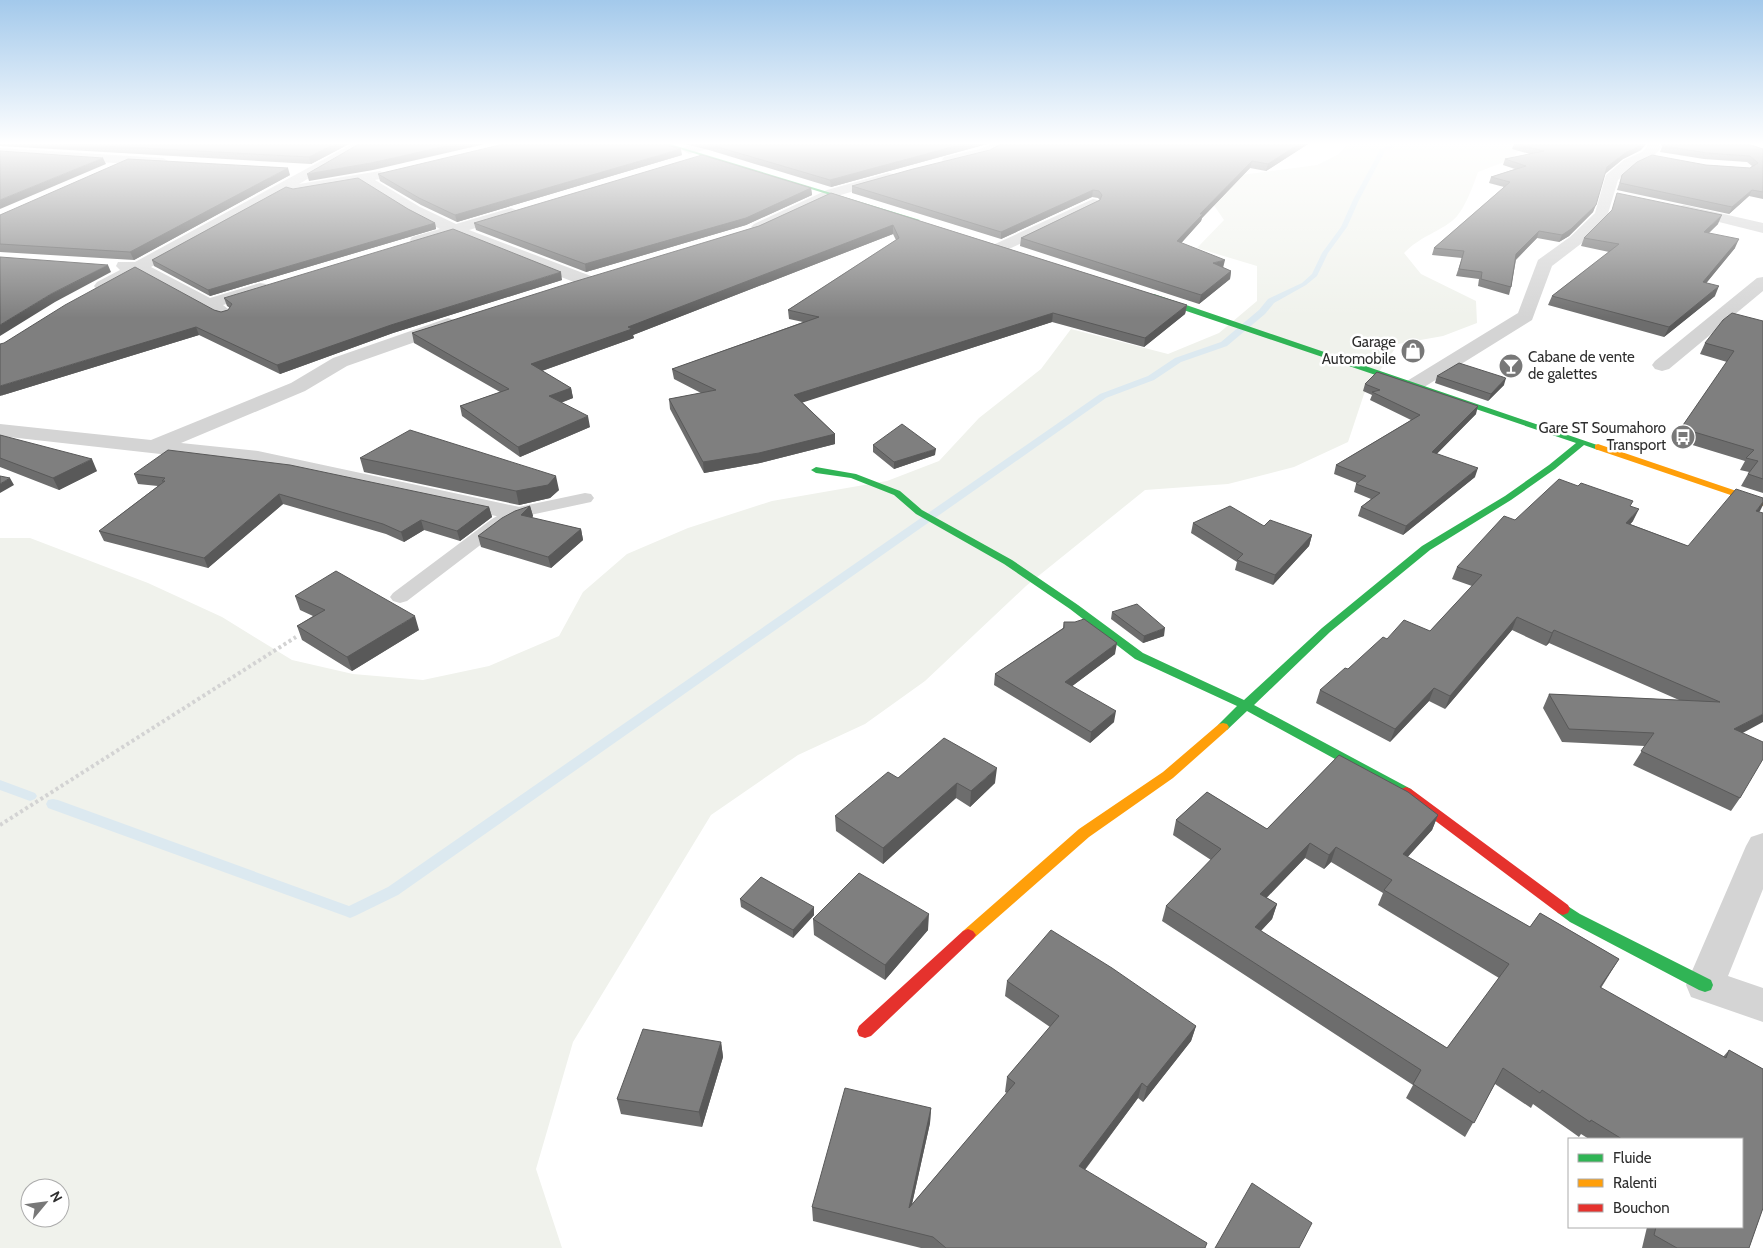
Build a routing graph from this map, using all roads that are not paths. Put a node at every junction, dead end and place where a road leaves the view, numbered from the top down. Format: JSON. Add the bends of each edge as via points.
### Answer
{"nodes":[{"id":1,"x":256,"y":202,"type":"edge"},
{"id":2,"x":399,"y":202,"type":"edge"},
{"id":3,"x":813,"y":202,"type":"edge"},
{"id":4,"x":859,"y":202,"type":"edge"},
{"id":5,"x":1605,"y":202,"type":"edge"},
{"id":6,"x":1093,"y":203,"type":"edge"},
{"id":7,"x":1674,"y":207,"type":"edge"},
{"id":8,"x":527,"y":208,"type":"edge"},
{"id":9,"x":926,"y":223,"type":"edge"},
{"id":10,"x":1763,"y":228,"type":"edge"},
{"id":11,"x":453,"y":230,"type":"junction"},
{"id":12,"x":745,"y":232,"type":"edge"},
{"id":13,"x":406,"y":244,"type":"edge"},
{"id":14,"x":997,"y":245,"type":"joint"},
{"id":15,"x":1020,"y":253,"type":"edge"},
{"id":16,"x":109,"y":265,"type":"edge"},
{"id":17,"x":138,"y":267,"type":"junction"},
{"id":18,"x":603,"y":275,"type":"edge"},
{"id":19,"x":585,"y":280,"type":"junction"},
{"id":20,"x":1763,"y":282,"type":"edge"},
{"id":21,"x":274,"y":284,"type":"edge"},
{"id":22,"x":556,"y":289,"type":"edge"},
{"id":23,"x":1138,"y":292,"type":"edge"},
{"id":24,"x":88,"y":294,"type":"edge"},
{"id":25,"x":209,"y":304,"type":"junction"},
{"id":26,"x":230,"y":317,"type":"edge"},
{"id":27,"x":465,"y":318,"type":"edge"},
{"id":28,"x":1662,"y":365,"type":"dead end"},
{"id":29,"x":1414,"y":385,"type":"junction"},
{"id":30,"x":0,"y":430,"type":"edge"},
{"id":31,"x":1581,"y":443,"type":"junction"},
{"id":32,"x":155,"y":446,"type":"junction"},
{"id":33,"x":816,"y":470,"type":"dead end"},
{"id":34,"x":585,"y":498,"type":"dead end"},
{"id":35,"x":1763,"y":503,"type":"edge"},
{"id":36,"x":515,"y":513,"type":"junction"},
{"id":37,"x":400,"y":597,"type":"dead end"},
{"id":38,"x":1247,"y":706,"type":"junction"},
{"id":39,"x":1763,"y":846,"type":"edge"},
{"id":40,"x":1705,"y":985,"type":"junction"},
{"id":41,"x":1763,"y":1005,"type":"edge"},
{"id":42,"x":865,"y":1031,"type":"dead end"}],
"edges":[{"from":1,"to":17,"type":"street"},
{"from":2,"to":11,"type":"street"},
{"from":3,"to":12,"type":"street"},
{"from":4,"to":9,"type":"main road"},
{"from":5,"to":29,"type":"street","via":[[1602,214],[1576,240],[1544,264],[1526,316]]},
{"from":6,"to":14,"type":"street"},
{"from":7,"to":10,"type":"street"},
{"from":8,"to":11,"type":"street"},
{"from":11,"to":13,"type":"street"},
{"from":11,"to":19,"type":"street"},
{"from":14,"to":15,"type":"main road"},
{"from":16,"to":17,"type":"street"},
{"from":17,"to":24,"type":"street"},
{"from":17,"to":25,"type":"street"},
{"from":18,"to":19,"type":"street"},
{"from":19,"to":22,"type":"street"},
{"from":20,"to":28,"type":"street"},
{"from":21,"to":25,"type":"street"},
{"from":23,"to":29,"type":"main road"},
{"from":25,"to":26,"type":"street"},
{"from":27,"to":32,"type":"street","via":[[340,362],[298,388]]},
{"from":29,"to":31,"type":"main road"},
{"from":30,"to":32,"type":"street"},
{"from":31,"to":35,"type":"main road"},
{"from":31,"to":38,"type":"main road","via":[[1508,498],[1426,548],[1326,630]]},
{"from":32,"to":36,"type":"street","via":[[258,458]]},
{"from":33,"to":38,"type":"main road","via":[[852,476],[897,493],[919,512],[1008,562],[1139,656]]},
{"from":34,"to":36,"type":"lane"},
{"from":36,"to":37,"type":"lane"},
{"from":38,"to":40,"type":"main road","via":[[1415,796],[1574,918]]},
{"from":38,"to":42,"type":"main road","via":[[1168,775],[1084,833]]},
{"from":39,"to":40,"type":"street"},
{"from":40,"to":41,"type":"street"}]}
